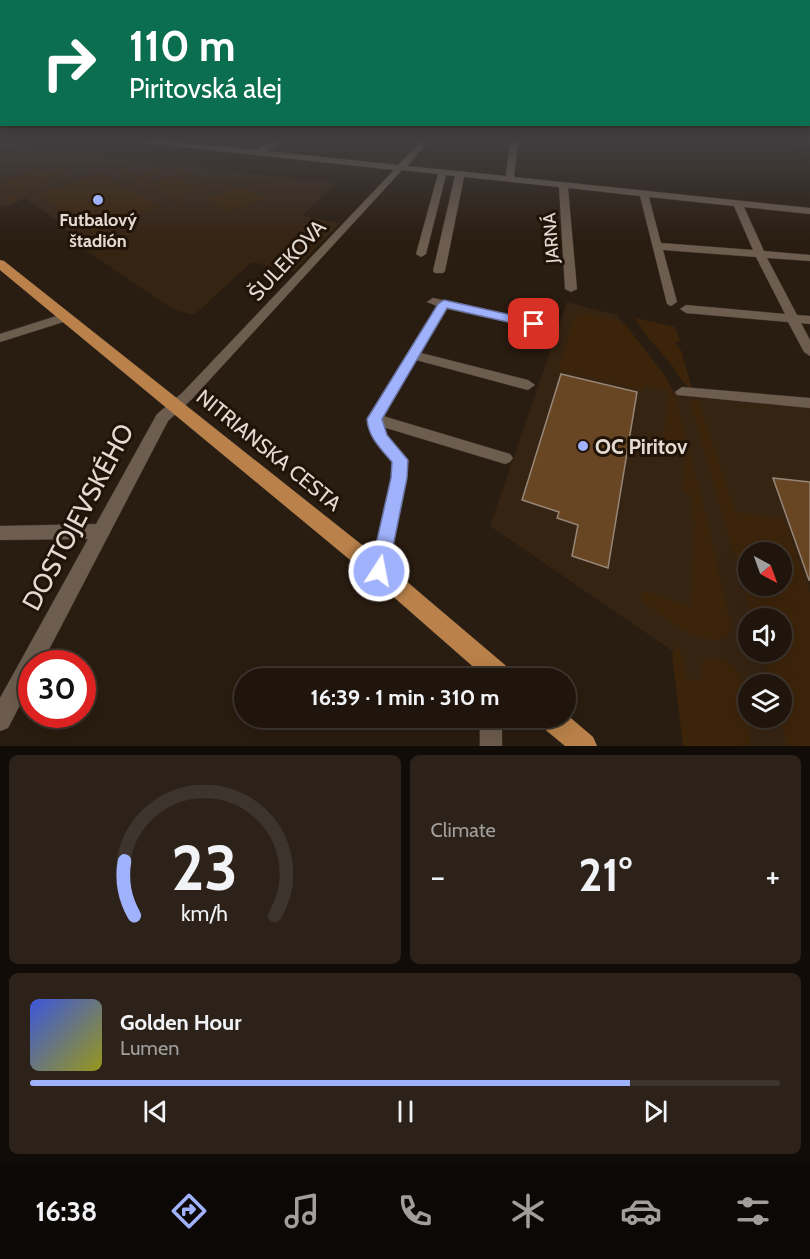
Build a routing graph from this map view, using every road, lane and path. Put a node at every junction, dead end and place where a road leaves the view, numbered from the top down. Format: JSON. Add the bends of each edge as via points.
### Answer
{"nodes":[{"id":1,"x":460,"y":173,"type":"edge"},
{"id":2,"x":394,"y":174,"type":"edge"},
{"id":3,"x":442,"y":174,"type":"edge"},
{"id":4,"x":468,"y":174,"type":"edge"},
{"id":5,"x":510,"y":174,"type":"edge"},
{"id":6,"x":510,"y":178,"type":"junction"},
{"id":7,"x":563,"y":184,"type":"junction"},
{"id":8,"x":644,"y":195,"type":"junction"},
{"id":9,"x":738,"y":205,"type":"junction"},
{"id":10,"x":810,"y":211,"type":"edge"},
{"id":11,"x":411,"y":237,"type":"dead end"},
{"id":12,"x":425,"y":238,"type":"junction"},
{"id":13,"x":656,"y":246,"type":"junction"},
{"id":14,"x":421,"y":254,"type":"dead end"},
{"id":15,"x":760,"y":254,"type":"junction"},
{"id":16,"x":810,"y":258,"type":"edge"},
{"id":17,"x":0,"y":264,"type":"edge"},
{"id":18,"x":439,"y":271,"type":"dead end"},
{"id":19,"x":572,"y":289,"type":"dead end"},
{"id":20,"x":671,"y":302,"type":"dead end"},
{"id":21,"x":686,"y":309,"type":"dead end"},
{"id":22,"x":66,"y":317,"type":"junction"},
{"id":23,"x":793,"y":318,"type":"junction"},
{"id":24,"x":810,"y":320,"type":"edge"},
{"id":25,"x":553,"y":328,"type":"dead end"},
{"id":26,"x":0,"y":338,"type":"edge"},
{"id":27,"x":810,"y":352,"type":"edge"},
{"id":28,"x":412,"y":355,"type":"junction"},
{"id":29,"x":528,"y":385,"type":"dead end"},
{"id":30,"x":682,"y":392,"type":"dead end"},
{"id":31,"x":810,"y":403,"type":"edge"},
{"id":32,"x":175,"y":406,"type":"junction"},
{"id":33,"x":374,"y":419,"type":"junction"},
{"id":34,"x":400,"y":427,"type":"junction"},
{"id":35,"x":385,"y":443,"type":"junction"},
{"id":36,"x":506,"y":458,"type":"dead end"},
{"id":37,"x":101,"y":531,"type":"junction"},
{"id":38,"x":0,"y":533,"type":"edge"},
{"id":39,"x":379,"y":571,"type":"junction"},
{"id":40,"x":488,"y":668,"type":"edge"},
{"id":41,"x":0,"y":720,"type":"edge"},
{"id":42,"x":491,"y":728,"type":"edge"},
{"id":43,"x":562,"y":728,"type":"edge"},
{"id":44,"x":491,"y":746,"type":"edge"},
{"id":45,"x":584,"y":746,"type":"edge"}],
"edges":[{"from":1,"to":18,"type":"street"},
{"from":2,"to":32,"type":"street","name":"ŠULEKOVA"},
{"from":3,"to":12,"type":"street"},
{"from":4,"to":6,"type":"street"},
{"from":5,"to":6,"type":"street"},
{"from":6,"to":7,"type":"street"},
{"from":7,"to":8,"type":"street"},
{"from":7,"to":19,"type":"street","name":"JARNÁ"},
{"from":8,"to":9,"type":"street"},
{"from":8,"to":13,"type":"street"},
{"from":9,"to":10,"type":"street"},
{"from":9,"to":15,"type":"street"},
{"from":11,"to":12,"type":"street"},
{"from":12,"to":14,"type":"street"},
{"from":13,"to":15,"type":"street"},
{"from":13,"to":20,"type":"street"},
{"from":15,"to":16,"type":"street"},
{"from":15,"to":23,"type":"street"},
{"from":17,"to":22,"type":"main road","name":"NITRIANSKA CESTA"},
{"from":21,"to":23,"type":"street"},
{"from":22,"to":26,"type":"street"},
{"from":22,"to":32,"type":"main road","name":"NITRIANSKA CESTA"},
{"from":23,"to":24,"type":"street"},
{"from":23,"to":27,"type":"street"},
{"from":25,"to":28,"type":"street","via":[[438,303]]},
{"from":28,"to":29,"type":"street"},
{"from":28,"to":33,"type":"street"},
{"from":30,"to":31,"type":"street"},
{"from":32,"to":37,"type":"street","name":"DOSTOJEVSKÉHO","via":[[162,418]]},
{"from":32,"to":39,"type":"main road","name":"NITRIANSKA CESTA"},
{"from":33,"to":34,"type":"street"},
{"from":33,"to":35,"type":"street","via":[[375,429]]},
{"from":34,"to":35,"type":"street","via":[[388,434]]},
{"from":34,"to":36,"type":"street"},
{"from":35,"to":39,"type":"street","via":[[400,460]]},
{"from":37,"to":38,"type":"street"},
{"from":37,"to":41,"type":"street","name":"DOSTOJEVSKÉHO"},
{"from":39,"to":40,"type":"main road","name":"NITRIANSKA CESTA"},
{"from":42,"to":44,"type":"street"},
{"from":43,"to":45,"type":"main road"}]}
